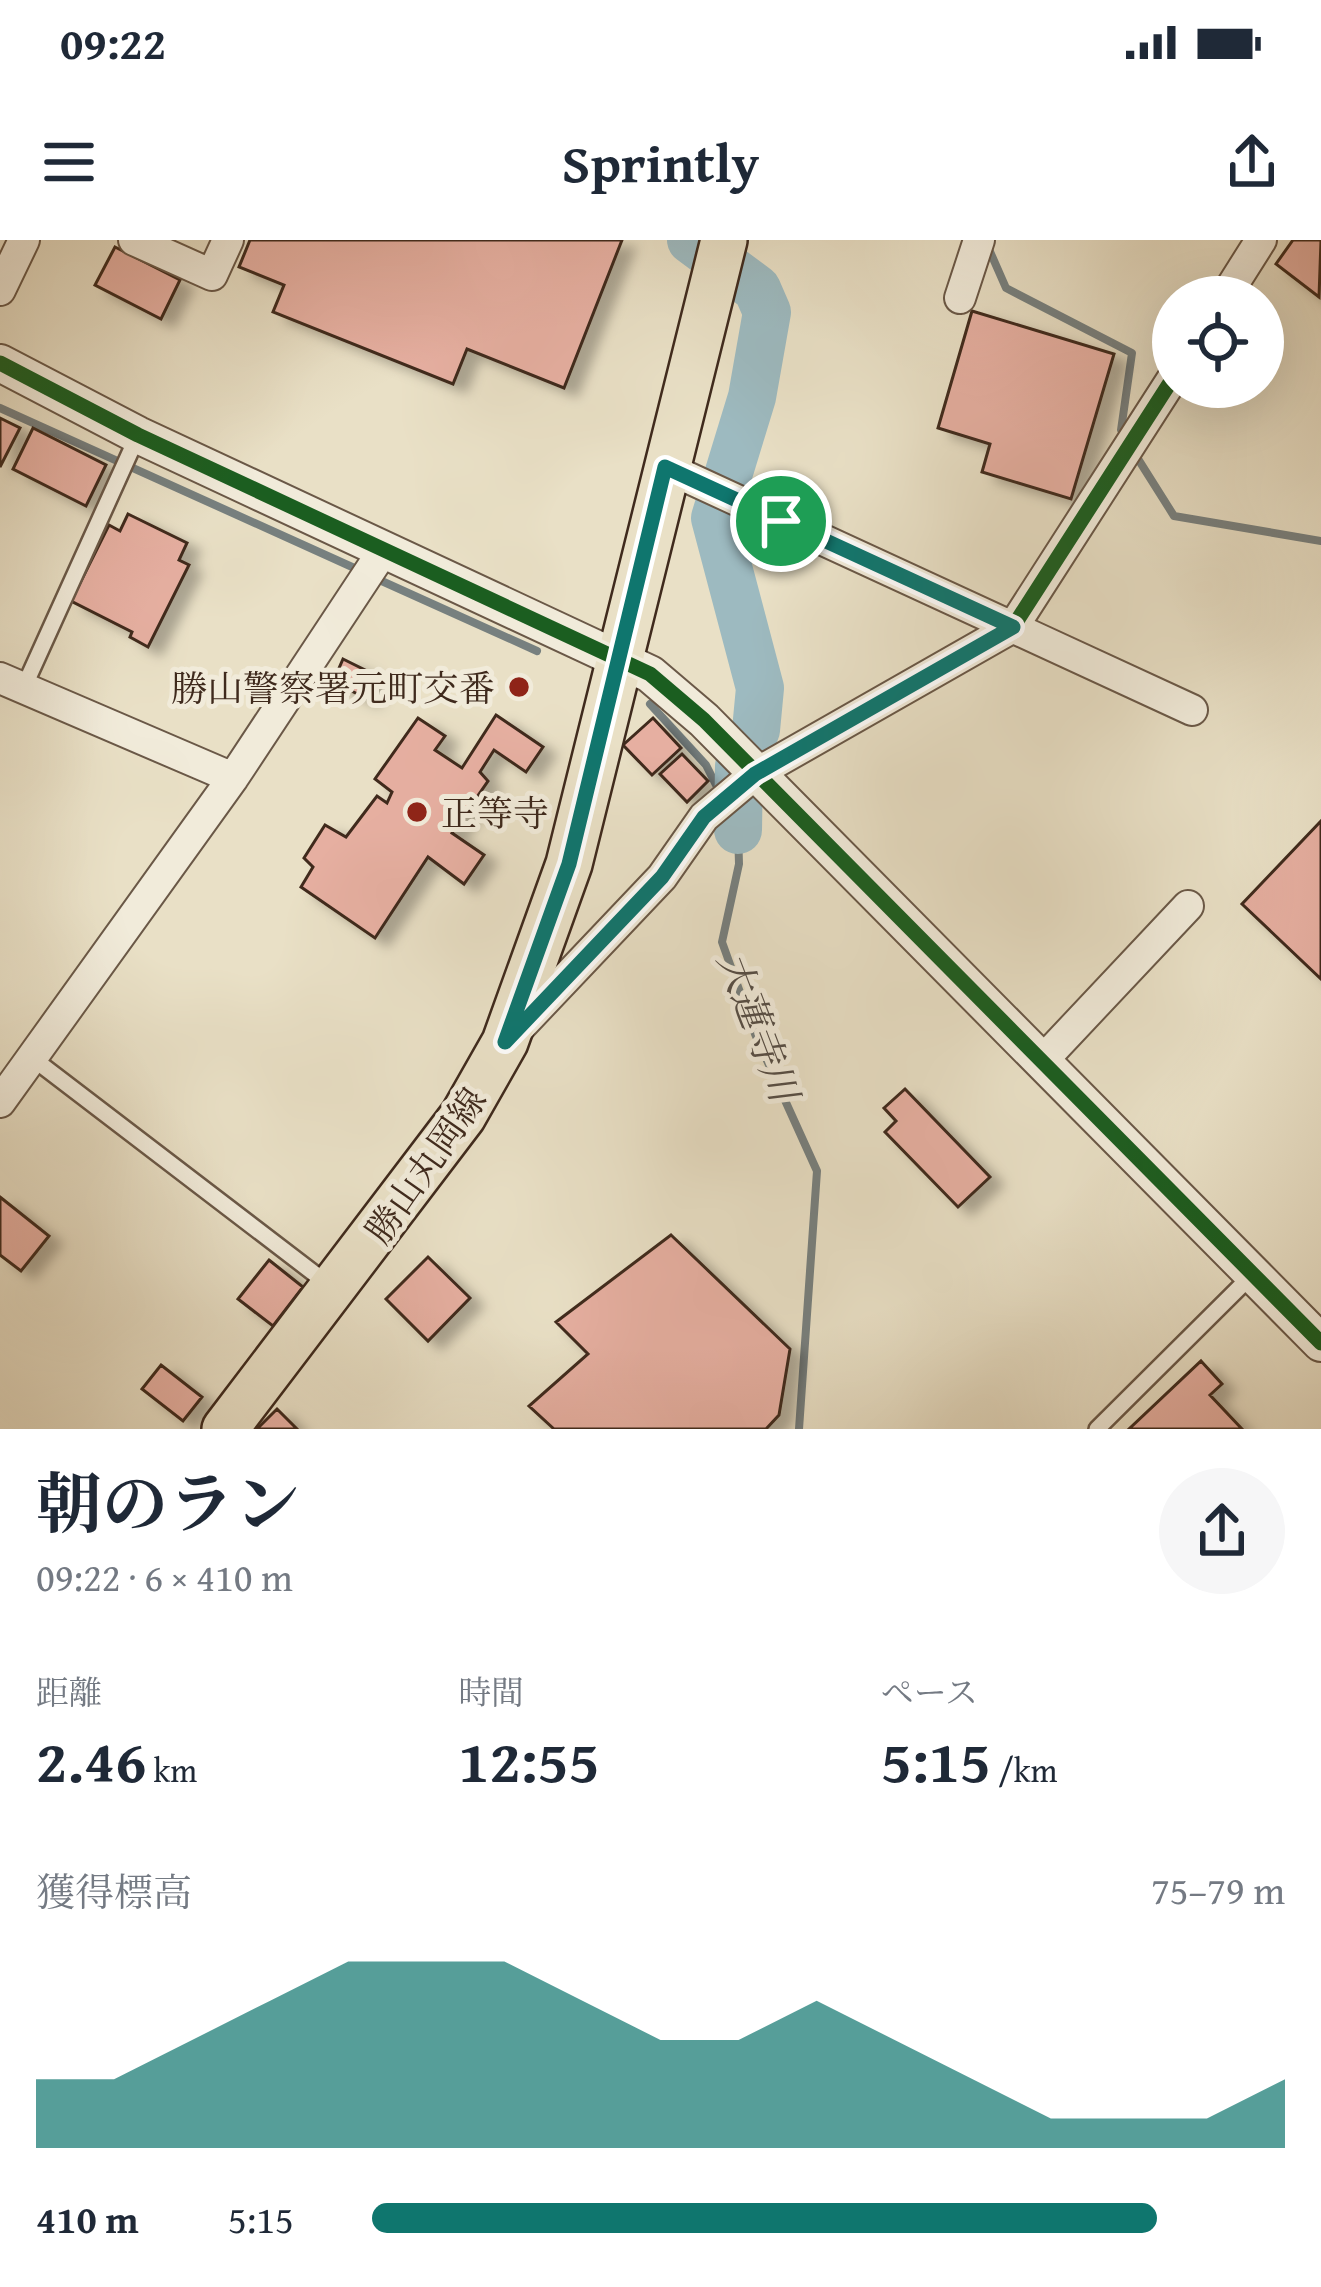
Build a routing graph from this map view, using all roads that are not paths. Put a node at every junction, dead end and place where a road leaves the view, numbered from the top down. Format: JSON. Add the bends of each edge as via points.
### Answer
{"nodes":[{"id":1,"x":24,"y":240,"type":"edge"},
{"id":2,"x":134,"y":240,"type":"edge"},
{"id":3,"x":228,"y":240,"type":"edge"},
{"id":4,"x":724,"y":240,"type":"edge"},
{"id":5,"x":979,"y":240,"type":"edge"},
{"id":6,"x":1262,"y":240,"type":"edge"},
{"id":7,"x":1239,"y":276,"type":"edge"},
{"id":8,"x":0,"y":290,"type":"edge"},
{"id":9,"x":960,"y":298,"type":"dead end"},
{"id":10,"x":0,"y":363,"type":"edge"},
{"id":11,"x":1154,"y":408,"type":"edge"},
{"id":12,"x":138,"y":435,"type":"junction"},
{"id":13,"x":665,"y":467,"type":"junction"},
{"id":14,"x":382,"y":551,"type":"junction"},
{"id":15,"x":1013,"y":627,"type":"junction"},
{"id":16,"x":618,"y":657,"type":"junction"},
{"id":17,"x":12,"y":683,"type":"edge"},
{"id":18,"x":1192,"y":710,"type":"dead end"},
{"id":19,"x":755,"y":774,"type":"junction"},
{"id":20,"x":233,"y":778,"type":"junction"},
{"id":21,"x":1188,"y":906,"type":"dead end"},
{"id":22,"x":505,"y":1042,"type":"junction"},
{"id":23,"x":1044,"y":1059,"type":"junction"},
{"id":24,"x":35,"y":1060,"type":"junction"},
{"id":25,"x":0,"y":1102,"type":"edge"},
{"id":26,"x":1252,"y":1275,"type":"junction"},
{"id":27,"x":336,"y":1289,"type":"junction"},
{"id":28,"x":1321,"y":1343,"type":"edge"},
{"id":29,"x":225,"y":1429,"type":"edge"},
{"id":30,"x":1097,"y":1429,"type":"edge"}],
"edges":[{"from":1,"to":8,"type":"street"},
{"from":2,"to":3,"type":"street","via":[[212,275]]},
{"from":4,"to":13,"type":"main road","name":"勝山丸岡線"},
{"from":5,"to":9,"type":"street"},
{"from":6,"to":7,"type":"street"},
{"from":10,"to":12,"type":"street"},
{"from":11,"to":15,"type":"street"},
{"from":12,"to":14,"type":"street"},
{"from":12,"to":17,"type":"lane"},
{"from":13,"to":15,"type":"street"},
{"from":13,"to":16,"type":"main road","name":"勝山丸岡線"},
{"from":14,"to":16,"type":"street"},
{"from":14,"to":20,"type":"street"},
{"from":15,"to":18,"type":"street"},
{"from":15,"to":19,"type":"street"},
{"from":16,"to":19,"type":"street","via":[[676,694]]},
{"from":16,"to":22,"type":"main road","name":"勝山丸岡線","via":[[569,864]]},
{"from":17,"to":20,"type":"street"},
{"from":19,"to":22,"type":"street","via":[[704,817],[662,877]]},
{"from":19,"to":23,"type":"street"},
{"from":20,"to":24,"type":"street"},
{"from":21,"to":23,"type":"street"},
{"from":22,"to":27,"type":"main road","name":"勝山丸岡線","via":[[480,1093]]},
{"from":23,"to":26,"type":"street"},
{"from":24,"to":25,"type":"street"},
{"from":24,"to":27,"type":"lane"},
{"from":26,"to":28,"type":"street"},
{"from":26,"to":30,"type":"lane"},
{"from":27,"to":29,"type":"main road","name":"勝山丸岡線"}]}
